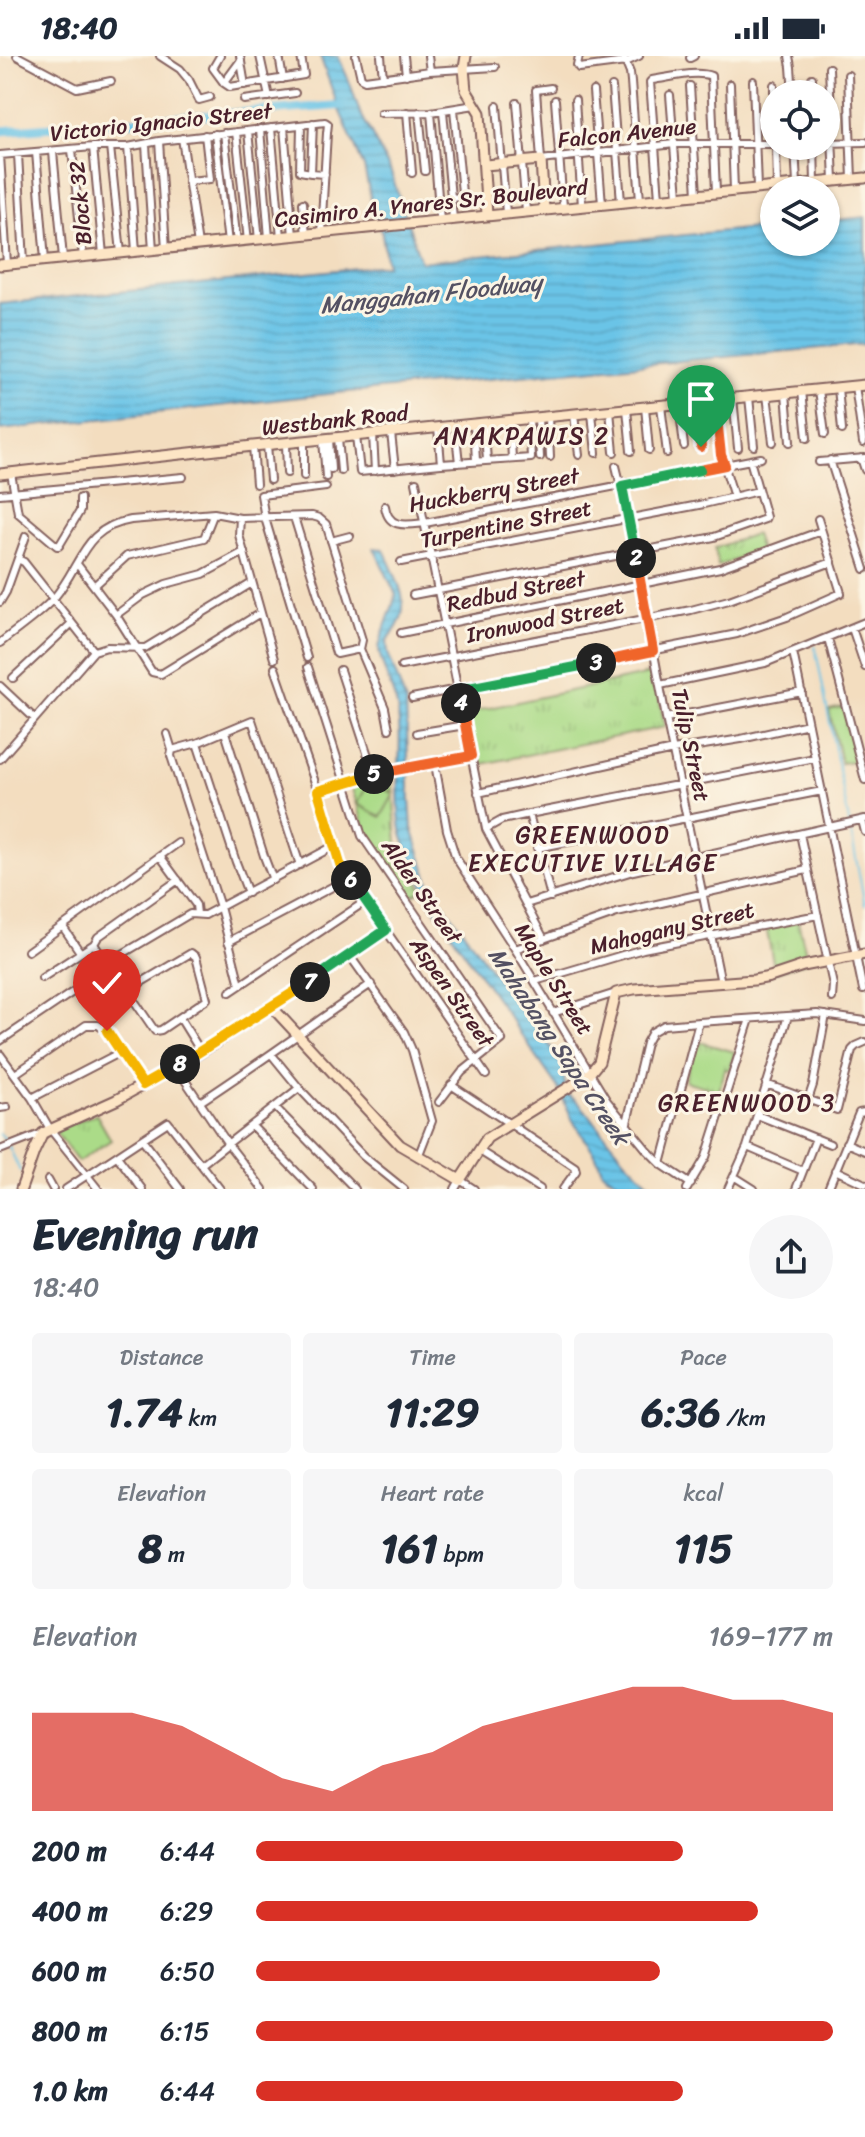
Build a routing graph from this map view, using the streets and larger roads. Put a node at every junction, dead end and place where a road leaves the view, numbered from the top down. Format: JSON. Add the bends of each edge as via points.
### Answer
{"nodes":[{"id":1,"x":17,"y":56,"type":"edge"},
{"id":2,"x":160,"y":56,"type":"edge"},
{"id":3,"x":220,"y":56,"type":"edge"},
{"id":4,"x":260,"y":56,"type":"edge"},
{"id":5,"x":279,"y":56,"type":"edge"},
{"id":6,"x":301,"y":56,"type":"edge"},
{"id":7,"x":356,"y":56,"type":"edge"},
{"id":8,"x":381,"y":56,"type":"edge"},
{"id":9,"x":404,"y":56,"type":"edge"},
{"id":10,"x":428,"y":56,"type":"edge"},
{"id":11,"x":466,"y":56,"type":"edge"},
{"id":12,"x":579,"y":56,"type":"edge"},
{"id":13,"x":600,"y":56,"type":"edge"},
{"id":14,"x":639,"y":56,"type":"edge"},
{"id":15,"x":789,"y":56,"type":"edge"},
{"id":16,"x":240,"y":58,"type":"edge"},
{"id":17,"x":624,"y":59,"type":"edge"},
{"id":18,"x":598,"y":66,"type":"junction"},
{"id":19,"x":495,"y":67,"type":"dead end"},
{"id":20,"x":464,"y":68,"type":"junction"},
{"id":21,"x":829,"y":68,"type":"dead end"},
{"id":22,"x":430,"y":71,"type":"junction"},
{"id":23,"x":406,"y":75,"type":"junction"},
{"id":24,"x":848,"y":75,"type":"dead end"},
{"id":25,"x":383,"y":78,"type":"junction"},
{"id":26,"x":283,"y":79,"type":"junction"},
{"id":27,"x":792,"y":80,"type":"edge"},
{"id":28,"x":829,"y":80,"type":"edge"},
{"id":29,"x":111,"y":81,"type":"dead end"},
{"id":30,"x":753,"y":81,"type":"dead end"},
{"id":31,"x":265,"y":82,"type":"junction"},
{"id":32,"x":224,"y":83,"type":"junction"},
{"id":33,"x":730,"y":84,"type":"dead end"},
{"id":34,"x":245,"y":85,"type":"junction"},
{"id":35,"x":690,"y":86,"type":"dead end"},
{"id":36,"x":612,"y":87,"type":"dead end"},
{"id":37,"x":551,"y":88,"type":"dead end"},
{"id":38,"x":593,"y":91,"type":"dead end"},
{"id":39,"x":295,"y":93,"type":"dead end"},
{"id":40,"x":670,"y":95,"type":"dead end"},
{"id":41,"x":210,"y":97,"type":"dead end"},
{"id":42,"x":269,"y":97,"type":"junction"},
{"id":43,"x":244,"y":100,"type":"dead end"},
{"id":44,"x":555,"y":100,"type":"dead end"},
{"id":45,"x":575,"y":100,"type":"dead end"},
{"id":46,"x":517,"y":103,"type":"dead end"},
{"id":47,"x":475,"y":105,"type":"junction"},
{"id":48,"x":497,"y":106,"type":"dead end"},
{"id":49,"x":454,"y":109,"type":"junction"},
{"id":50,"x":443,"y":111,"type":"junction"},
{"id":51,"x":407,"y":112,"type":"junction"},
{"id":52,"x":419,"y":112,"type":"junction"},
{"id":53,"x":431,"y":112,"type":"junction"},
{"id":54,"x":381,"y":113,"type":"dead end"},
{"id":55,"x":313,"y":123,"type":"junction"},
{"id":56,"x":301,"y":125,"type":"junction"},
{"id":57,"x":284,"y":127,"type":"junction"},
{"id":58,"x":271,"y":128,"type":"junction"},
{"id":59,"x":260,"y":129,"type":"junction"},
{"id":60,"x":248,"y":131,"type":"junction"},
{"id":61,"x":236,"y":132,"type":"junction"},
{"id":62,"x":224,"y":133,"type":"junction"},
{"id":63,"x":215,"y":134,"type":"junction"},
{"id":64,"x":205,"y":135,"type":"junction"},
{"id":65,"x":182,"y":138,"type":"junction"},
{"id":66,"x":159,"y":141,"type":"junction"},
{"id":67,"x":714,"y":142,"type":"junction"},
{"id":68,"x":733,"y":142,"type":"junction"},
{"id":69,"x":865,"y":142,"type":"edge"},
{"id":70,"x":695,"y":143,"type":"junction"},
{"id":71,"x":756,"y":143,"type":"junction"},
{"id":72,"x":760,"y":143,"type":"edge"},
{"id":73,"x":840,"y":143,"type":"edge"},
{"id":74,"x":851,"y":143,"type":"junction"},
{"id":75,"x":674,"y":144,"type":"junction"},
{"id":76,"x":146,"y":145,"type":"junction"},
{"id":77,"x":656,"y":145,"type":"junction"},
{"id":78,"x":93,"y":147,"type":"junction"},
{"id":79,"x":110,"y":147,"type":"junction"},
{"id":80,"x":128,"y":147,"type":"junction"},
{"id":81,"x":637,"y":147,"type":"junction"},
{"id":82,"x":72,"y":150,"type":"junction"},
{"id":83,"x":618,"y":150,"type":"junction"},
{"id":84,"x":36,"y":152,"type":"junction"},
{"id":85,"x":53,"y":152,"type":"junction"},
{"id":86,"x":598,"y":152,"type":"junction"},
{"id":87,"x":18,"y":154,"type":"junction"},
{"id":88,"x":579,"y":154,"type":"junction"},
{"id":89,"x":0,"y":155,"type":"edge"},
{"id":90,"x":560,"y":157,"type":"junction"},
{"id":91,"x":541,"y":160,"type":"junction"},
{"id":92,"x":522,"y":162,"type":"junction"},
{"id":93,"x":503,"y":164,"type":"junction"},
{"id":94,"x":485,"y":165,"type":"junction"},
{"id":95,"x":425,"y":171,"type":"dead end"},
{"id":96,"x":311,"y":173,"type":"junction"},
{"id":97,"x":412,"y":173,"type":"dead end"},
{"id":98,"x":325,"y":174,"type":"junction"},
{"id":99,"x":865,"y":178,"type":"edge"},
{"id":100,"x":852,"y":179,"type":"junction"},
{"id":101,"x":840,"y":180,"type":"edge"},
{"id":102,"x":188,"y":181,"type":"junction"},
{"id":103,"x":757,"y":188,"type":"junction"},
{"id":104,"x":760,"y":188,"type":"edge"},
{"id":105,"x":734,"y":190,"type":"junction"},
{"id":106,"x":716,"y":192,"type":"junction"},
{"id":107,"x":697,"y":194,"type":"junction"},
{"id":108,"x":678,"y":196,"type":"junction"},
{"id":109,"x":451,"y":198,"type":"junction"},
{"id":110,"x":659,"y":198,"type":"junction"},
{"id":111,"x":640,"y":200,"type":"junction"},
{"id":112,"x":621,"y":202,"type":"junction"},
{"id":113,"x":303,"y":203,"type":"dead end"},
{"id":114,"x":602,"y":204,"type":"junction"},
{"id":115,"x":582,"y":206,"type":"junction"},
{"id":116,"x":563,"y":207,"type":"junction"},
{"id":117,"x":544,"y":209,"type":"junction"},
{"id":118,"x":526,"y":211,"type":"junction"},
{"id":119,"x":506,"y":213,"type":"junction"},
{"id":120,"x":487,"y":215,"type":"junction"},
{"id":121,"x":453,"y":219,"type":"junction"},
{"id":122,"x":440,"y":220,"type":"junction"},
{"id":123,"x":321,"y":234,"type":"junction"},
{"id":124,"x":306,"y":235,"type":"junction"},
{"id":125,"x":293,"y":236,"type":"junction"},
{"id":126,"x":281,"y":237,"type":"junction"},
{"id":127,"x":248,"y":241,"type":"junction"},
{"id":128,"x":198,"y":245,"type":"junction"},
{"id":129,"x":166,"y":249,"type":"junction"},
{"id":130,"x":153,"y":250,"type":"junction"},
{"id":131,"x":136,"y":251,"type":"junction"},
{"id":132,"x":121,"y":253,"type":"junction"},
{"id":133,"x":103,"y":255,"type":"junction"},
{"id":134,"x":83,"y":257,"type":"junction"},
{"id":135,"x":63,"y":258,"type":"junction"},
{"id":136,"x":45,"y":260,"type":"junction"},
{"id":137,"x":24,"y":262,"type":"junction"},
{"id":138,"x":4,"y":264,"type":"edge"},
{"id":139,"x":860,"y":386,"type":"edge"},
{"id":140,"x":838,"y":388,"type":"junction"},
{"id":141,"x":819,"y":390,"type":"junction"},
{"id":142,"x":802,"y":391,"type":"junction"},
{"id":143,"x":786,"y":393,"type":"junction"},
{"id":144,"x":767,"y":395,"type":"junction"},
{"id":145,"x":749,"y":397,"type":"junction"},
{"id":146,"x":733,"y":398,"type":"junction"},
{"id":147,"x":697,"y":402,"type":"junction"},
{"id":148,"x":716,"y":403,"type":"junction"},
{"id":149,"x":679,"y":404,"type":"junction"},
{"id":150,"x":661,"y":406,"type":"junction"},
{"id":151,"x":645,"y":407,"type":"junction"},
{"id":152,"x":627,"y":409,"type":"junction"},
{"id":153,"x":610,"y":411,"type":"junction"},
{"id":154,"x":592,"y":413,"type":"junction"},
{"id":155,"x":574,"y":415,"type":"junction"},
{"id":156,"x":538,"y":418,"type":"junction"},
{"id":157,"x":510,"y":421,"type":"junction"},
{"id":158,"x":479,"y":424,"type":"junction"},
{"id":159,"x":455,"y":426,"type":"junction"},
{"id":160,"x":438,"y":428,"type":"junction"},
{"id":161,"x":842,"y":430,"type":"dead end"},
{"id":162,"x":391,"y":433,"type":"junction"},
{"id":163,"x":825,"y":434,"type":"dead end"},
{"id":164,"x":373,"y":435,"type":"junction"},
{"id":165,"x":356,"y":436,"type":"junction"},
{"id":166,"x":807,"y":438,"type":"dead end"},
{"id":167,"x":330,"y":439,"type":"junction"},
{"id":168,"x":304,"y":441,"type":"junction"},
{"id":169,"x":773,"y":442,"type":"dead end"},
{"id":170,"x":790,"y":442,"type":"dead end"},
{"id":171,"x":286,"y":443,"type":"junction"},
{"id":172,"x":863,"y":443,"type":"edge"},
{"id":173,"x":267,"y":445,"type":"junction"},
{"id":174,"x":253,"y":446,"type":"junction"},
{"id":175,"x":684,"y":446,"type":"dead end"},
{"id":176,"x":754,"y":446,"type":"dead end"},
{"id":177,"x":701,"y":447,"type":"dead end"},
{"id":178,"x":738,"y":448,"type":"dead end"},
{"id":179,"x":649,"y":450,"type":"dead end"},
{"id":180,"x":631,"y":451,"type":"dead end"},
{"id":181,"x":614,"y":452,"type":"dead end"},
{"id":182,"x":596,"y":453,"type":"dead end"},
{"id":183,"x":667,"y":453,"type":"dead end"},
{"id":184,"x":579,"y":455,"type":"dead end"},
{"id":185,"x":540,"y":457,"type":"dead end"},
{"id":186,"x":550,"y":457,"type":"dead end"},
{"id":187,"x":761,"y":458,"type":"dead end"},
{"id":188,"x":863,"y":458,"type":"edge"},
{"id":189,"x":512,"y":459,"type":"junction"},
{"id":190,"x":487,"y":460,"type":"junction"},
{"id":191,"x":750,"y":460,"type":"junction"},
{"id":192,"x":830,"y":460,"type":"junction"},
{"id":193,"x":476,"y":461,"type":"junction"},
{"id":194,"x":819,"y":462,"type":"dead end"},
{"id":195,"x":459,"y":463,"type":"junction"},
{"id":196,"x":441,"y":464,"type":"junction"},
{"id":197,"x":725,"y":465,"type":"junction"},
{"id":198,"x":616,"y":466,"type":"dead end"},
{"id":199,"x":331,"y":469,"type":"dead end"},
{"id":200,"x":395,"y":469,"type":"junction"},
{"id":201,"x":865,"y":470,"type":"edge"},
{"id":202,"x":341,"y":471,"type":"dead end"},
{"id":203,"x":375,"y":471,"type":"junction"},
{"id":204,"x":5,"y":473,"type":"edge"},
{"id":205,"x":287,"y":473,"type":"dead end"},
{"id":206,"x":304,"y":476,"type":"dead end"},
{"id":207,"x":183,"y":477,"type":"dead end"},
{"id":208,"x":326,"y":477,"type":"dead end"},
{"id":209,"x":270,"y":480,"type":"dead end"},
{"id":210,"x":416,"y":482,"type":"dead end"},
{"id":211,"x":256,"y":484,"type":"dead end"},
{"id":212,"x":622,"y":486,"type":"junction"},
{"id":213,"x":326,"y":487,"type":"dead end"},
{"id":214,"x":758,"y":491,"type":"junction"},
{"id":215,"x":14,"y":492,"type":"junction"},
{"id":216,"x":0,"y":494,"type":"edge"},
{"id":217,"x":734,"y":497,"type":"junction"},
{"id":218,"x":80,"y":498,"type":"dead end"},
{"id":219,"x":385,"y":506,"type":"dead end"},
{"id":220,"x":214,"y":513,"type":"junction"},
{"id":221,"x":294,"y":517,"type":"junction"},
{"id":222,"x":240,"y":518,"type":"junction"},
{"id":223,"x":265,"y":518,"type":"junction"},
{"id":224,"x":629,"y":519,"type":"junction"},
{"id":225,"x":818,"y":519,"type":"dead end"},
{"id":226,"x":425,"y":523,"type":"junction"},
{"id":227,"x":821,"y":531,"type":"junction"},
{"id":228,"x":26,"y":536,"type":"dead end"},
{"id":229,"x":350,"y":536,"type":"dead end"},
{"id":230,"x":331,"y":541,"type":"junction"},
{"id":231,"x":244,"y":552,"type":"junction"},
{"id":232,"x":635,"y":552,"type":"junction"},
{"id":233,"x":431,"y":557,"type":"junction"},
{"id":234,"x":18,"y":559,"type":"junction"},
{"id":235,"x":401,"y":562,"type":"dead end"},
{"id":236,"x":832,"y":562,"type":"junction"},
{"id":237,"x":77,"y":564,"type":"junction"},
{"id":238,"x":865,"y":569,"type":"edge"},
{"id":239,"x":252,"y":583,"type":"junction"},
{"id":240,"x":641,"y":584,"type":"junction"},
{"id":241,"x":94,"y":586,"type":"junction"},
{"id":242,"x":438,"y":590,"type":"junction"},
{"id":243,"x":413,"y":595,"type":"dead end"},
{"id":244,"x":53,"y":599,"type":"junction"},
{"id":245,"x":0,"y":602,"type":"edge"},
{"id":246,"x":260,"y":613,"type":"junction"},
{"id":247,"x":116,"y":615,"type":"junction"},
{"id":248,"x":647,"y":618,"type":"junction"},
{"id":249,"x":865,"y":622,"type":"edge"},
{"id":250,"x":445,"y":623,"type":"junction"},
{"id":251,"x":71,"y":624,"type":"junction"},
{"id":252,"x":852,"y":628,"type":"junction"},
{"id":253,"x":401,"y":633,"type":"dead end"},
{"id":254,"x":828,"y":638,"type":"junction"},
{"id":255,"x":0,"y":643,"type":"edge"},
{"id":256,"x":136,"y":647,"type":"junction"},
{"id":257,"x":360,"y":649,"type":"junction"},
{"id":258,"x":94,"y":651,"type":"junction"},
{"id":259,"x":653,"y":651,"type":"junction"},
{"id":260,"x":793,"y":652,"type":"junction"},
{"id":261,"x":451,"y":656,"type":"junction"},
{"id":262,"x":307,"y":658,"type":"dead end"},
{"id":263,"x":274,"y":659,"type":"dead end"},
{"id":264,"x":401,"y":666,"type":"dead end"},
{"id":265,"x":308,"y":667,"type":"dead end"},
{"id":266,"x":865,"y":667,"type":"edge"},
{"id":267,"x":275,"y":668,"type":"dead end"},
{"id":268,"x":340,"y":670,"type":"dead end"},
{"id":269,"x":13,"y":678,"type":"dead end"},
{"id":270,"x":660,"y":685,"type":"junction"},
{"id":271,"x":0,"y":686,"type":"edge"},
{"id":272,"x":458,"y":690,"type":"junction"},
{"id":273,"x":802,"y":692,"type":"junction"},
{"id":274,"x":412,"y":698,"type":"dead end"},
{"id":275,"x":34,"y":718,"type":"junction"},
{"id":276,"x":666,"y":718,"type":"junction"},
{"id":277,"x":808,"y":724,"type":"junction"},
{"id":278,"x":465,"y":725,"type":"junction"},
{"id":279,"x":389,"y":729,"type":"dead end"},
{"id":280,"x":225,"y":732,"type":"junction"},
{"id":281,"x":417,"y":733,"type":"dead end"},
{"id":282,"x":167,"y":734,"type":"dead end"},
{"id":283,"x":197,"y":743,"type":"junction"},
{"id":284,"x":172,"y":750,"type":"junction"},
{"id":285,"x":673,"y":750,"type":"junction"},
{"id":286,"x":471,"y":756,"type":"junction"},
{"id":287,"x":815,"y":758,"type":"junction"},
{"id":288,"x":0,"y":759,"type":"edge"},
{"id":289,"x":435,"y":764,"type":"junction"},
{"id":290,"x":374,"y":774,"type":"junction"},
{"id":291,"x":865,"y":780,"type":"edge"},
{"id":292,"x":346,"y":782,"type":"junction"},
{"id":293,"x":680,"y":784,"type":"junction"},
{"id":294,"x":318,"y":791,"type":"junction"},
{"id":295,"x":822,"y":791,"type":"junction"},
{"id":296,"x":478,"y":793,"type":"junction"},
{"id":297,"x":529,"y":814,"type":"junction"},
{"id":298,"x":687,"y":817,"type":"junction"},
{"id":299,"x":863,"y":819,"type":"edge"},
{"id":300,"x":830,"y":828,"type":"junction"},
{"id":301,"x":486,"y":829,"type":"junction"},
{"id":302,"x":865,"y":832,"type":"edge"},
{"id":303,"x":800,"y":834,"type":"junction"},
{"id":304,"x":178,"y":843,"type":"dead end"},
{"id":305,"x":334,"y":846,"type":"junction"},
{"id":306,"x":537,"y":848,"type":"junction"},
{"id":307,"x":160,"y":856,"type":"junction"},
{"id":308,"x":695,"y":857,"type":"junction"},
{"id":309,"x":300,"y":865,"type":"junction"},
{"id":310,"x":807,"y":870,"type":"junction"},
{"id":311,"x":349,"y":878,"type":"junction"},
{"id":312,"x":178,"y":880,"type":"junction"},
{"id":313,"x":273,"y":880,"type":"junction"},
{"id":314,"x":248,"y":893,"type":"junction"},
{"id":315,"x":703,"y":894,"type":"junction"},
{"id":316,"x":551,"y":897,"type":"junction"},
{"id":317,"x":366,"y":901,"type":"junction"},
{"id":318,"x":526,"y":904,"type":"junction"},
{"id":319,"x":220,"y":907,"type":"junction"},
{"id":320,"x":197,"y":914,"type":"junction"},
{"id":321,"x":818,"y":915,"type":"junction"},
{"id":322,"x":63,"y":927,"type":"junction"},
{"id":323,"x":386,"y":930,"type":"junction"},
{"id":324,"x":711,"y":936,"type":"junction"},
{"id":325,"x":544,"y":939,"type":"junction"},
{"id":326,"x":228,"y":942,"type":"junction"},
{"id":327,"x":94,"y":944,"type":"junction"},
{"id":328,"x":515,"y":949,"type":"junction"},
{"id":329,"x":28,"y":951,"type":"dead end"},
{"id":330,"x":80,"y":952,"type":"junction"},
{"id":331,"x":861,"y":955,"type":"edge"},
{"id":332,"x":350,"y":956,"type":"junction"},
{"id":333,"x":828,"y":961,"type":"junction"},
{"id":334,"x":42,"y":978,"type":"dead end"},
{"id":335,"x":535,"y":981,"type":"junction"},
{"id":336,"x":86,"y":983,"type":"dead end"},
{"id":337,"x":721,"y":983,"type":"junction"},
{"id":338,"x":371,"y":984,"type":"junction"},
{"id":339,"x":240,"y":985,"type":"junction"},
{"id":340,"x":863,"y":990,"type":"edge"},
{"id":341,"x":230,"y":992,"type":"dead end"},
{"id":342,"x":616,"y":993,"type":"junction"},
{"id":343,"x":832,"y":998,"type":"dead end"},
{"id":344,"x":271,"y":1006,"type":"junction"},
{"id":345,"x":553,"y":1013,"type":"junction"},
{"id":346,"x":826,"y":1015,"type":"junction"},
{"id":347,"x":788,"y":1016,"type":"junction"},
{"id":348,"x":180,"y":1018,"type":"junction"},
{"id":349,"x":750,"y":1019,"type":"junction"},
{"id":350,"x":865,"y":1021,"type":"edge"},
{"id":351,"x":699,"y":1022,"type":"junction"},
{"id":352,"x":297,"y":1035,"type":"junction"},
{"id":353,"x":0,"y":1041,"type":"edge"},
{"id":354,"x":865,"y":1042,"type":"edge"},
{"id":355,"x":121,"y":1052,"type":"junction"},
{"id":356,"x":201,"y":1052,"type":"junction"},
{"id":357,"x":0,"y":1054,"type":"edge"},
{"id":358,"x":272,"y":1055,"type":"junction"},
{"id":359,"x":477,"y":1059,"type":"junction"},
{"id":360,"x":176,"y":1067,"type":"junction"},
{"id":361,"x":590,"y":1073,"type":"junction"},
{"id":362,"x":15,"y":1074,"type":"junction"},
{"id":363,"x":486,"y":1075,"type":"dead end"},
{"id":364,"x":766,"y":1084,"type":"junction"},
{"id":365,"x":143,"y":1085,"type":"junction"},
{"id":366,"x":451,"y":1085,"type":"junction"},
{"id":367,"x":299,"y":1088,"type":"junction"},
{"id":368,"x":32,"y":1098,"type":"junction"},
{"id":369,"x":808,"y":1100,"type":"junction"},
{"id":370,"x":200,"y":1102,"type":"junction"},
{"id":371,"x":439,"y":1102,"type":"dead end"},
{"id":372,"x":275,"y":1107,"type":"junction"},
{"id":373,"x":865,"y":1112,"type":"edge"},
{"id":374,"x":757,"y":1115,"type":"junction"},
{"id":375,"x":510,"y":1125,"type":"junction"},
{"id":376,"x":252,"y":1126,"type":"junction"},
{"id":377,"x":626,"y":1127,"type":"junction"},
{"id":378,"x":47,"y":1131,"type":"junction"},
{"id":379,"x":816,"y":1138,"type":"junction"},
{"id":380,"x":143,"y":1140,"type":"junction"},
{"id":381,"x":846,"y":1143,"type":"junction"},
{"id":382,"x":228,"y":1144,"type":"junction"},
{"id":383,"x":830,"y":1144,"type":"dead end"},
{"id":384,"x":5,"y":1147,"type":"edge"},
{"id":385,"x":747,"y":1147,"type":"junction"},
{"id":386,"x":478,"y":1150,"type":"junction"},
{"id":387,"x":865,"y":1151,"type":"edge"},
{"id":388,"x":117,"y":1156,"type":"junction"},
{"id":389,"x":418,"y":1157,"type":"junction"},
{"id":390,"x":202,"y":1164,"type":"junction"},
{"id":391,"x":661,"y":1164,"type":"junction"},
{"id":392,"x":835,"y":1170,"type":"junction"},
{"id":393,"x":803,"y":1171,"type":"junction"},
{"id":394,"x":87,"y":1175,"type":"junction"},
{"id":395,"x":735,"y":1177,"type":"junction"},
{"id":396,"x":48,"y":1180,"type":"dead end"},
{"id":397,"x":865,"y":1184,"type":"edge"},
{"id":398,"x":458,"y":1185,"type":"edge"},
{"id":399,"x":22,"y":1186,"type":"edge"},
{"id":400,"x":689,"y":1187,"type":"edge"},
{"id":401,"x":53,"y":1189,"type":"edge"},
{"id":402,"x":66,"y":1189,"type":"edge"},
{"id":403,"x":98,"y":1189,"type":"edge"},
{"id":404,"x":142,"y":1189,"type":"edge"},
{"id":405,"x":180,"y":1189,"type":"edge"},
{"id":406,"x":220,"y":1189,"type":"edge"},
{"id":407,"x":263,"y":1189,"type":"edge"},
{"id":408,"x":313,"y":1189,"type":"edge"},
{"id":409,"x":355,"y":1189,"type":"edge"},
{"id":410,"x":404,"y":1189,"type":"edge"},
{"id":411,"x":474,"y":1189,"type":"edge"},
{"id":412,"x":540,"y":1189,"type":"edge"},
{"id":413,"x":563,"y":1189,"type":"edge"},
{"id":414,"x":728,"y":1189,"type":"edge"},
{"id":415,"x":754,"y":1189,"type":"edge"},
{"id":416,"x":796,"y":1189,"type":"edge"},
{"id":417,"x":828,"y":1189,"type":"edge"}],
"edges":[{"from":1,"to":29,"type":"street","via":[[77,88]]},
{"from":2,"to":41,"type":"street","via":[[180,69],[199,100]]},
{"from":3,"to":32,"type":"street","via":[[213,67]]},
{"from":4,"to":31,"type":"street"},
{"from":5,"to":26,"type":"street"},
{"from":6,"to":26,"type":"street","via":[[304,75]]},
{"from":7,"to":25,"type":"street","via":[[361,78]]},
{"from":8,"to":25,"type":"street"},
{"from":9,"to":23,"type":"street"},
{"from":10,"to":22,"type":"street"},
{"from":11,"to":20,"type":"street"},
{"from":12,"to":18,"type":"street","via":[[579,68]]},
{"from":13,"to":18,"type":"street"},
{"from":14,"to":17,"type":"street"},
{"from":15,"to":27,"type":"street"},
{"from":16,"to":32,"type":"street"},
{"from":16,"to":34,"type":"street"},
{"from":17,"to":18,"type":"street"},
{"from":17,"to":81,"type":"street"},
{"from":19,"to":20,"type":"street"},
{"from":20,"to":22,"type":"street"},
{"from":20,"to":47,"type":"street","via":[[467,95]]},
{"from":21,"to":28,"type":"street"},
{"from":22,"to":23,"type":"street"},
{"from":23,"to":25,"type":"street"},
{"from":24,"to":74,"type":"street"},
{"from":26,"to":31,"type":"street"},
{"from":30,"to":71,"type":"street"},
{"from":31,"to":34,"type":"street"},
{"from":31,"to":42,"type":"street"},
{"from":32,"to":34,"type":"street"},
{"from":33,"to":68,"type":"street"},
{"from":35,"to":70,"type":"street"},
{"from":36,"to":83,"type":"street"},
{"from":37,"to":91,"type":"street","via":[[536,90]]},
{"from":38,"to":86,"type":"street"},
{"from":39,"to":42,"type":"street"},
{"from":40,"to":75,"type":"street"},
{"from":42,"to":43,"type":"street"},
{"from":44,"to":90,"type":"street"},
{"from":45,"to":88,"type":"street"},
{"from":46,"to":92,"type":"street"},
{"from":47,"to":49,"type":"street"},
{"from":47,"to":94,"type":"street"},
{"from":48,"to":93,"type":"street"},
{"from":49,"to":50,"type":"street"},
{"from":49,"to":109,"type":"street","via":[[462,193]]},
{"from":50,"to":53,"type":"street"},
{"from":50,"to":109,"type":"street"},
{"from":51,"to":52,"type":"street"},
{"from":51,"to":54,"type":"street"},
{"from":51,"to":97,"type":"street"},
{"from":52,"to":53,"type":"street"},
{"from":52,"to":95,"type":"street"},
{"from":53,"to":122,"type":"street"},
{"from":55,"to":56,"type":"street","name":"Victorio Ignacio Street"},
{"from":55,"to":96,"type":"street"},
{"from":55,"to":98,"type":"street","name":"Victorio Ignacio Street","via":[[328,124]]},
{"from":56,"to":57,"type":"street","name":"Victorio Ignacio Street"},
{"from":56,"to":96,"type":"street","via":[[300,171]]},
{"from":57,"to":58,"type":"street","name":"Victorio Ignacio Street"},
{"from":57,"to":125,"type":"street"},
{"from":58,"to":59,"type":"street","name":"Victorio Ignacio Street"},
{"from":58,"to":126,"type":"street"},
{"from":59,"to":60,"type":"street","name":"Victorio Ignacio Street"},
{"from":59,"to":127,"type":"street"},
{"from":60,"to":61,"type":"street","name":"Victorio Ignacio Street"},
{"from":60,"to":127,"type":"street"},
{"from":61,"to":62,"type":"street","name":"Victorio Ignacio Street"},
{"from":61,"to":127,"type":"street"},
{"from":62,"to":63,"type":"street","name":"Victorio Ignacio Street"},
{"from":62,"to":127,"type":"street"},
{"from":63,"to":64,"type":"street","name":"Victorio Ignacio Street"},
{"from":63,"to":127,"type":"street"},
{"from":64,"to":65,"type":"street","name":"Victorio Ignacio Street"},
{"from":64,"to":102,"type":"street","via":[[210,179]]},
{"from":65,"to":66,"type":"street","name":"Victorio Ignacio Street"},
{"from":65,"to":102,"type":"street"},
{"from":66,"to":76,"type":"street","name":"Victorio Ignacio Street"},
{"from":66,"to":129,"type":"street"},
{"from":67,"to":68,"type":"street","name":"Falcon Avenue"},
{"from":67,"to":70,"type":"street","name":"Falcon Avenue"},
{"from":67,"to":77,"type":"street","via":[[711,76],[706,74],[652,80]]},
{"from":67,"to":106,"type":"street"},
{"from":68,"to":71,"type":"street","name":"Falcon Avenue"},
{"from":68,"to":105,"type":"street"},
{"from":69,"to":74,"type":"street"},
{"from":70,"to":75,"type":"street","name":"Falcon Avenue"},
{"from":70,"to":107,"type":"street"},
{"from":71,"to":72,"type":"street","name":"Falcon Avenue"},
{"from":71,"to":103,"type":"street"},
{"from":73,"to":74,"type":"street"},
{"from":74,"to":100,"type":"street"},
{"from":75,"to":77,"type":"street","name":"Falcon Avenue"},
{"from":75,"to":108,"type":"street"},
{"from":76,"to":80,"type":"street","name":"Victorio Ignacio Street"},
{"from":76,"to":130,"type":"street"},
{"from":77,"to":81,"type":"street","name":"Falcon Avenue"},
{"from":77,"to":110,"type":"street"},
{"from":78,"to":79,"type":"street","name":"Victorio Ignacio Street"},
{"from":78,"to":82,"type":"street","name":"Victorio Ignacio Street"},
{"from":78,"to":133,"type":"street","name":"Block 32"},
{"from":79,"to":80,"type":"street","name":"Victorio Ignacio Street"},
{"from":79,"to":132,"type":"street"},
{"from":80,"to":131,"type":"street"},
{"from":81,"to":83,"type":"street","name":"Falcon Avenue"},
{"from":81,"to":111,"type":"street"},
{"from":82,"to":85,"type":"street","name":"Victorio Ignacio Street"},
{"from":82,"to":134,"type":"street"},
{"from":83,"to":86,"type":"street","name":"Falcon Avenue"},
{"from":83,"to":112,"type":"street"},
{"from":84,"to":85,"type":"street","name":"Victorio Ignacio Street"},
{"from":84,"to":87,"type":"street","name":"Victorio Ignacio Street"},
{"from":84,"to":136,"type":"street"},
{"from":85,"to":135,"type":"street"},
{"from":86,"to":88,"type":"street","name":"Falcon Avenue"},
{"from":86,"to":114,"type":"street"},
{"from":87,"to":89,"type":"street","name":"Victorio Ignacio Street"},
{"from":87,"to":137,"type":"street"},
{"from":88,"to":90,"type":"street","name":"Falcon Avenue"},
{"from":88,"to":115,"type":"street"},
{"from":89,"to":138,"type":"street"},
{"from":90,"to":91,"type":"street","name":"Falcon Avenue"},
{"from":90,"to":116,"type":"street"},
{"from":91,"to":92,"type":"street","name":"Falcon Avenue"},
{"from":91,"to":117,"type":"street"},
{"from":92,"to":93,"type":"street","name":"Falcon Avenue"},
{"from":92,"to":118,"type":"street"},
{"from":93,"to":94,"type":"street","name":"Falcon Avenue"},
{"from":93,"to":119,"type":"street"},
{"from":94,"to":120,"type":"street"},
{"from":96,"to":98,"type":"street"},
{"from":98,"to":123,"type":"street"},
{"from":99,"to":100,"type":"street","name":"Casimiro A. Ynares Sr. Boulevard"},
{"from":100,"to":101,"type":"street","name":"Casimiro A. Ynares Sr. Boulevard"},
{"from":102,"to":128,"type":"street"},
{"from":103,"to":104,"type":"street","name":"Casimiro A. Ynares Sr. Boulevard"},
{"from":103,"to":105,"type":"street","name":"Casimiro A. Ynares Sr. Boulevard"},
{"from":105,"to":106,"type":"street","name":"Casimiro A. Ynares Sr. Boulevard"},
{"from":106,"to":107,"type":"street","name":"Casimiro A. Ynares Sr. Boulevard"},
{"from":107,"to":108,"type":"street","name":"Casimiro A. Ynares Sr. Boulevard"},
{"from":108,"to":110,"type":"street","name":"Casimiro A. Ynares Sr. Boulevard"},
{"from":109,"to":121,"type":"street"},
{"from":110,"to":111,"type":"street","name":"Casimiro A. Ynares Sr. Boulevard"},
{"from":111,"to":112,"type":"street","name":"Casimiro A. Ynares Sr. Boulevard"},
{"from":112,"to":114,"type":"street","name":"Casimiro A. Ynares Sr. Boulevard"},
{"from":113,"to":124,"type":"street"},
{"from":114,"to":115,"type":"street","name":"Casimiro A. Ynares Sr. Boulevard"},
{"from":115,"to":116,"type":"street","name":"Casimiro A. Ynares Sr. Boulevard"},
{"from":116,"to":117,"type":"street","name":"Casimiro A. Ynares Sr. Boulevard"},
{"from":117,"to":118,"type":"street","name":"Casimiro A. Ynares Sr. Boulevard"},
{"from":118,"to":119,"type":"street","name":"Casimiro A. Ynares Sr. Boulevard"},
{"from":119,"to":120,"type":"street","name":"Casimiro A. Ynares Sr. Boulevard"},
{"from":120,"to":121,"type":"street","name":"Casimiro A. Ynares Sr. Boulevard"},
{"from":121,"to":122,"type":"street","name":"Casimiro A. Ynares Sr. Boulevard"},
{"from":122,"to":123,"type":"street","name":"Casimiro A. Ynares Sr. Boulevard"},
{"from":123,"to":124,"type":"street","name":"Casimiro A. Ynares Sr. Boulevard"},
{"from":124,"to":125,"type":"street","name":"Casimiro A. Ynares Sr. Boulevard"},
{"from":125,"to":126,"type":"street","name":"Casimiro A. Ynares Sr. Boulevard"},
{"from":126,"to":127,"type":"street","name":"Casimiro A. Ynares Sr. Boulevard"},
{"from":127,"to":128,"type":"street","name":"Casimiro A. Ynares Sr. Boulevard"},
{"from":128,"to":129,"type":"street","name":"Casimiro A. Ynares Sr. Boulevard"},
{"from":129,"to":130,"type":"street","name":"Casimiro A. Ynares Sr. Boulevard"},
{"from":130,"to":131,"type":"street","name":"Casimiro A. Ynares Sr. Boulevard"},
{"from":131,"to":132,"type":"street","name":"Casimiro A. Ynares Sr. Boulevard"},
{"from":132,"to":133,"type":"street","name":"Casimiro A. Ynares Sr. Boulevard"},
{"from":133,"to":134,"type":"street","name":"Casimiro A. Ynares Sr. Boulevard"},
{"from":134,"to":135,"type":"street","name":"Casimiro A. Ynares Sr. Boulevard"},
{"from":135,"to":136,"type":"street","name":"Casimiro A. Ynares Sr. Boulevard"},
{"from":136,"to":137,"type":"street","name":"Casimiro A. Ynares Sr. Boulevard"},
{"from":137,"to":138,"type":"street","name":"Casimiro A. Ynares Sr. Boulevard"},
{"from":139,"to":140,"type":"street","name":"Westbank Road"},
{"from":139,"to":172,"type":"street"},
{"from":140,"to":141,"type":"street","name":"Westbank Road"},
{"from":140,"to":161,"type":"street"},
{"from":141,"to":142,"type":"street","name":"Westbank Road"},
{"from":141,"to":163,"type":"street"},
{"from":142,"to":143,"type":"street","name":"Westbank Road"},
{"from":142,"to":166,"type":"street"},
{"from":143,"to":144,"type":"street","name":"Westbank Road"},
{"from":143,"to":170,"type":"street"},
{"from":144,"to":145,"type":"street","name":"Westbank Road"},
{"from":144,"to":169,"type":"street"},
{"from":145,"to":146,"type":"street","name":"Westbank Road"},
{"from":145,"to":176,"type":"street"},
{"from":146,"to":148,"type":"street","name":"Westbank Road"},
{"from":146,"to":178,"type":"street"},
{"from":147,"to":148,"type":"street","name":"Westbank Road"},
{"from":147,"to":149,"type":"street","name":"Westbank Road"},
{"from":147,"to":177,"type":"street"},
{"from":148,"to":197,"type":"street"},
{"from":149,"to":150,"type":"street","name":"Westbank Road"},
{"from":149,"to":175,"type":"street"},
{"from":150,"to":151,"type":"street","name":"Westbank Road"},
{"from":150,"to":183,"type":"street"},
{"from":151,"to":152,"type":"street","name":"Westbank Road"},
{"from":151,"to":179,"type":"street"},
{"from":152,"to":153,"type":"street","name":"Westbank Road"},
{"from":152,"to":180,"type":"street"},
{"from":153,"to":154,"type":"street","name":"Westbank Road"},
{"from":153,"to":181,"type":"street"},
{"from":154,"to":155,"type":"street","name":"Westbank Road"},
{"from":154,"to":182,"type":"street"},
{"from":155,"to":156,"type":"street","name":"Westbank Road"},
{"from":155,"to":184,"type":"street"},
{"from":156,"to":157,"type":"street","name":"Westbank Road"},
{"from":156,"to":185,"type":"street"},
{"from":156,"to":186,"type":"street"},
{"from":156,"to":189,"type":"street","via":[[531,457]]},
{"from":157,"to":158,"type":"street","name":"Westbank Road"},
{"from":157,"to":189,"type":"street"},
{"from":158,"to":159,"type":"street","name":"Westbank Road"},
{"from":158,"to":190,"type":"street"},
{"from":158,"to":193,"type":"street"},
{"from":159,"to":160,"type":"street","name":"Westbank Road"},
{"from":159,"to":195,"type":"street"},
{"from":160,"to":162,"type":"street","name":"Westbank Road"},
{"from":160,"to":196,"type":"street"},
{"from":162,"to":164,"type":"street","name":"Westbank Road"},
{"from":162,"to":200,"type":"street"},
{"from":164,"to":165,"type":"street","name":"Westbank Road"},
{"from":164,"to":203,"type":"street"},
{"from":165,"to":167,"type":"street","name":"Westbank Road"},
{"from":165,"to":203,"type":"street","via":[[360,472]]},
{"from":167,"to":168,"type":"street","name":"Westbank Road"},
{"from":167,"to":199,"type":"street"},
{"from":167,"to":202,"type":"street"},
{"from":167,"to":208,"type":"street"},
{"from":168,"to":171,"type":"street","name":"Westbank Road"},
{"from":168,"to":206,"type":"street"},
{"from":171,"to":173,"type":"street","name":"Westbank Road"},
{"from":171,"to":205,"type":"street"},
{"from":173,"to":174,"type":"street","name":"Westbank Road"},
{"from":173,"to":209,"type":"street"},
{"from":174,"to":204,"type":"street","name":"Westbank Road"},
{"from":174,"to":211,"type":"street"},
{"from":187,"to":191,"type":"street","name":"Huckberry Street"},
{"from":188,"to":192,"type":"street"},
{"from":188,"to":201,"type":"street"},
{"from":189,"to":190,"type":"street"},
{"from":190,"to":193,"type":"street"},
{"from":191,"to":197,"type":"street","name":"Huckberry Street"},
{"from":191,"to":214,"type":"street"},
{"from":192,"to":194,"type":"street"},
{"from":192,"to":238,"type":"street"},
{"from":193,"to":195,"type":"street"},
{"from":195,"to":196,"type":"street"},
{"from":196,"to":200,"type":"street"},
{"from":197,"to":212,"type":"street","name":"Huckberry Street"},
{"from":197,"to":217,"type":"street"},
{"from":198,"to":212,"type":"street","name":"Tulip Street"},
{"from":200,"to":203,"type":"street"},
{"from":204,"to":215,"type":"street"},
{"from":207,"to":215,"type":"street"},
{"from":210,"to":226,"type":"street"},
{"from":212,"to":224,"type":"street","name":"Tulip Street"},
{"from":212,"to":226,"type":"street","name":"Huckberry Street"},
{"from":213,"to":223,"type":"street","via":[[262,495]]},
{"from":214,"to":217,"type":"street","name":"Turpentine Street"},
{"from":214,"to":232,"type":"street","via":[[766,518],[714,537]]},
{"from":215,"to":216,"type":"street"},
{"from":215,"to":218,"type":"street","via":[[18,513],[59,546],[79,514]]},
{"from":217,"to":224,"type":"street","name":"Turpentine Street"},
{"from":219,"to":226,"type":"street","name":"Huckberry Street","via":[[390,521]]},
{"from":220,"to":222,"type":"street"},
{"from":220,"to":237,"type":"street","via":[[118,522],[96,534]]},
{"from":220,"to":241,"type":"street","via":[[204,538],[129,555]]},
{"from":221,"to":223,"type":"street"},
{"from":221,"to":230,"type":"street","via":[[319,518]]},
{"from":221,"to":257,"type":"street","via":[[336,653]]},
{"from":222,"to":223,"type":"street"},
{"from":222,"to":231,"type":"street"},
{"from":223,"to":262,"type":"street"},
{"from":224,"to":232,"type":"street","name":"Tulip Street"},
{"from":224,"to":233,"type":"street","name":"Turpentine Street"},
{"from":225,"to":227,"type":"street"},
{"from":226,"to":233,"type":"street"},
{"from":227,"to":236,"type":"street"},
{"from":227,"to":240,"type":"street","name":"Redbud Street","via":[[720,568]]},
{"from":228,"to":234,"type":"street"},
{"from":229,"to":230,"type":"street"},
{"from":230,"to":257,"type":"street","via":[[362,640]]},
{"from":231,"to":239,"type":"street"},
{"from":231,"to":247,"type":"street","via":[[203,574],[155,589]]},
{"from":232,"to":240,"type":"street","name":"Tulip Street"},
{"from":232,"to":242,"type":"street"},
{"from":233,"to":235,"type":"street","name":"Turpentine Street"},
{"from":233,"to":242,"type":"street"},
{"from":234,"to":244,"type":"street"},
{"from":234,"to":245,"type":"street"},
{"from":236,"to":248,"type":"street","name":"Ironwood Street","via":[[729,600]]},
{"from":236,"to":259,"type":"street","via":[[841,593],[737,634]]},
{"from":237,"to":241,"type":"street"},
{"from":237,"to":244,"type":"street"},
{"from":239,"to":246,"type":"street"},
{"from":239,"to":256,"type":"street","via":[[145,648]]},
{"from":240,"to":248,"type":"street","name":"Tulip Street"},
{"from":240,"to":250,"type":"street","name":"Redbud Street"},
{"from":241,"to":247,"type":"street"},
{"from":242,"to":243,"type":"street"},
{"from":242,"to":250,"type":"street"},
{"from":244,"to":251,"type":"street"},
{"from":244,"to":255,"type":"street"},
{"from":246,"to":256,"type":"street","via":[[161,674],[152,672]]},
{"from":246,"to":263,"type":"street"},
{"from":247,"to":256,"type":"street"},
{"from":248,"to":259,"type":"street","name":"Tulip Street"},
{"from":248,"to":261,"type":"street","name":"Ironwood Street"},
{"from":249,"to":252,"type":"street"},
{"from":250,"to":253,"type":"street","name":"Redbud Street"},
{"from":250,"to":261,"type":"street"},
{"from":251,"to":258,"type":"street"},
{"from":251,"to":269,"type":"street"},
{"from":252,"to":254,"type":"street"},
{"from":252,"to":266,"type":"street"},
{"from":254,"to":260,"type":"street"},
{"from":254,"to":291,"type":"street"},
{"from":256,"to":258,"type":"street"},
{"from":257,"to":279,"type":"street"},
{"from":258,"to":275,"type":"street"},
{"from":259,"to":270,"type":"street","name":"Tulip Street"},
{"from":259,"to":272,"type":"street"},
{"from":260,"to":270,"type":"street","via":[[746,668]]},
{"from":260,"to":273,"type":"street"},
{"from":261,"to":264,"type":"street","name":"Ironwood Street"},
{"from":261,"to":272,"type":"street"},
{"from":265,"to":292,"type":"street","name":"Alder Street"},
{"from":267,"to":294,"type":"street","name":"Aspen Street"},
{"from":268,"to":290,"type":"street"},
{"from":270,"to":276,"type":"street","name":"Tulip Street"},
{"from":271,"to":275,"type":"street"},
{"from":272,"to":274,"type":"street"},
{"from":272,"to":278,"type":"street"},
{"from":273,"to":276,"type":"street"},
{"from":273,"to":277,"type":"street"},
{"from":275,"to":288,"type":"street"},
{"from":276,"to":285,"type":"street","name":"Tulip Street"},
{"from":277,"to":285,"type":"street"},
{"from":277,"to":287,"type":"street"},
{"from":278,"to":281,"type":"street"},
{"from":278,"to":286,"type":"street"},
{"from":280,"to":283,"type":"street"},
{"from":280,"to":309,"type":"street","via":[[252,720]]},
{"from":280,"to":313,"type":"street"},
{"from":282,"to":284,"type":"street"},
{"from":283,"to":284,"type":"street"},
{"from":283,"to":314,"type":"street"},
{"from":284,"to":319,"type":"street"},
{"from":285,"to":293,"type":"street","name":"Tulip Street"},
{"from":285,"to":296,"type":"street"},
{"from":286,"to":289,"type":"street"},
{"from":286,"to":296,"type":"street"},
{"from":287,"to":293,"type":"street"},
{"from":287,"to":295,"type":"street"},
{"from":289,"to":290,"type":"street"},
{"from":289,"to":328,"type":"street","name":"Maple Street","via":[[456,858]]},
{"from":290,"to":292,"type":"street"},
{"from":292,"to":294,"type":"street"},
{"from":292,"to":359,"type":"street","name":"Alder Street","via":[[362,836],[501,1038]]},
{"from":293,"to":297,"type":"street"},
{"from":293,"to":298,"type":"street","name":"Tulip Street"},
{"from":294,"to":305,"type":"street","name":"Aspen Street"},
{"from":295,"to":298,"type":"street"},
{"from":295,"to":300,"type":"street"},
{"from":296,"to":301,"type":"street"},
{"from":297,"to":301,"type":"street"},
{"from":297,"to":306,"type":"street"},
{"from":298,"to":306,"type":"street"},
{"from":298,"to":308,"type":"street","name":"Tulip Street"},
{"from":299,"to":300,"type":"street"},
{"from":299,"to":302,"type":"street"},
{"from":300,"to":303,"type":"street"},
{"from":300,"to":331,"type":"street"},
{"from":301,"to":318,"type":"street"},
{"from":303,"to":308,"type":"street"},
{"from":303,"to":310,"type":"street"},
{"from":304,"to":307,"type":"street"},
{"from":305,"to":309,"type":"street"},
{"from":305,"to":311,"type":"street","name":"Aspen Street"},
{"from":306,"to":316,"type":"street"},
{"from":307,"to":312,"type":"street"},
{"from":307,"to":322,"type":"street"},
{"from":308,"to":315,"type":"street","name":"Tulip Street"},
{"from":308,"to":316,"type":"street"},
{"from":309,"to":313,"type":"street"},
{"from":310,"to":315,"type":"street"},
{"from":310,"to":321,"type":"street"},
{"from":311,"to":317,"type":"street","name":"Aspen Street"},
{"from":311,"to":326,"type":"street"},
{"from":312,"to":320,"type":"street"},
{"from":312,"to":327,"type":"street"},
{"from":313,"to":314,"type":"street"},
{"from":314,"to":319,"type":"street"},
{"from":315,"to":324,"type":"street","name":"Tulip Street"},
{"from":315,"to":325,"type":"street","via":[[617,913]]},
{"from":316,"to":318,"type":"street"},
{"from":317,"to":323,"type":"street","name":"Aspen Street"},
{"from":317,"to":339,"type":"street"},
{"from":318,"to":325,"type":"street"},
{"from":319,"to":320,"type":"street"},
{"from":319,"to":326,"type":"street"},
{"from":320,"to":327,"type":"street","via":[[109,962]]},
{"from":321,"to":324,"type":"street","name":"Mahogany Street"},
{"from":321,"to":333,"type":"street"},
{"from":322,"to":329,"type":"street"},
{"from":322,"to":330,"type":"street"},
{"from":323,"to":332,"type":"street"},
{"from":323,"to":359,"type":"street","name":"Aspen Street"},
{"from":324,"to":335,"type":"street","name":"Mahogany Street","via":[[643,949]]},
{"from":324,"to":337,"type":"street","name":"Tulip Street"},
{"from":325,"to":328,"type":"street"},
{"from":326,"to":339,"type":"street"},
{"from":327,"to":330,"type":"street"},
{"from":328,"to":335,"type":"street","name":"Maple Street"},
{"from":330,"to":334,"type":"street"},
{"from":331,"to":333,"type":"street"},
{"from":331,"to":340,"type":"street"},
{"from":332,"to":338,"type":"street"},
{"from":332,"to":344,"type":"street"},
{"from":333,"to":337,"type":"street"},
{"from":333,"to":343,"type":"street"},
{"from":335,"to":345,"type":"street","name":"Maple Street"},
{"from":336,"to":353,"type":"street"},
{"from":337,"to":342,"type":"street"},
{"from":338,"to":352,"type":"street"},
{"from":338,"to":389,"type":"street","via":[[404,1032],[428,1107],[431,1127]]},
{"from":339,"to":341,"type":"street"},
{"from":342,"to":345,"type":"street"},
{"from":342,"to":361,"type":"street","via":[[603,1053]]},
{"from":344,"to":352,"type":"street"},
{"from":344,"to":356,"type":"street"},
{"from":345,"to":361,"type":"street","name":"Maple Street"},
{"from":346,"to":347,"type":"street"},
{"from":346,"to":350,"type":"street"},
{"from":346,"to":369,"type":"street"},
{"from":347,"to":349,"type":"street"},
{"from":347,"to":364,"type":"street"},
{"from":348,"to":348,"type":"street","via":[[207,999],[191,953],[129,991],[155,1031]]},
{"from":348,"to":356,"type":"street"},
{"from":349,"to":351,"type":"street"},
{"from":349,"to":400,"type":"street","via":[[706,1157]]},
{"from":351,"to":377,"type":"street","via":[[664,1025],[652,1032]]},
{"from":351,"to":391,"type":"street"},
{"from":352,"to":358,"type":"street"},
{"from":352,"to":389,"type":"street","via":[[400,1145]]},
{"from":354,"to":369,"type":"street","via":[[852,1050],[837,1110]]},
{"from":355,"to":362,"type":"street","via":[[107,1031],[86,1025]]},
{"from":355,"to":365,"type":"street"},
{"from":355,"to":368,"type":"street"},
{"from":356,"to":360,"type":"street"},
{"from":357,"to":362,"type":"street"},
{"from":358,"to":367,"type":"street"},
{"from":358,"to":370,"type":"street"},
{"from":359,"to":363,"type":"street","name":"Aspen Street"},
{"from":359,"to":366,"type":"street","name":"Alder Street"},
{"from":360,"to":365,"type":"street"},
{"from":360,"to":370,"type":"street"},
{"from":361,"to":375,"type":"street"},
{"from":361,"to":377,"type":"street","name":"Maple Street"},
{"from":362,"to":368,"type":"street"},
{"from":364,"to":369,"type":"street"},
{"from":364,"to":374,"type":"street"},
{"from":365,"to":378,"type":"street"},
{"from":366,"to":371,"type":"street","name":"Alder Street"},
{"from":366,"to":375,"type":"street"},
{"from":367,"to":372,"type":"street"},
{"from":367,"to":410,"type":"street","via":[[363,1156]]},
{"from":368,"to":378,"type":"street"},
{"from":370,"to":382,"type":"street"},
{"from":372,"to":376,"type":"street"},
{"from":372,"to":409,"type":"street"},
{"from":373,"to":381,"type":"street","via":[[859,1113]]},
{"from":374,"to":379,"type":"street"},
{"from":374,"to":385,"type":"street"},
{"from":375,"to":386,"type":"street"},
{"from":375,"to":413,"type":"street","via":[[575,1167]]},
{"from":376,"to":382,"type":"street"},
{"from":376,"to":408,"type":"street"},
{"from":377,"to":391,"type":"street","name":"Maple Street"},
{"from":378,"to":384,"type":"street"},
{"from":378,"to":394,"type":"street"},
{"from":378,"to":399,"type":"street"},
{"from":379,"to":383,"type":"street"},
{"from":379,"to":393,"type":"street"},
{"from":380,"to":388,"type":"street"},
{"from":380,"to":390,"type":"street","via":[[168,1122]]},
{"from":380,"to":405,"type":"street"},
{"from":381,"to":387,"type":"street"},
{"from":381,"to":392,"type":"street"},
{"from":382,"to":390,"type":"street"},
{"from":382,"to":407,"type":"street"},
{"from":385,"to":393,"type":"street"},
{"from":385,"to":395,"type":"street"},
{"from":386,"to":398,"type":"street"},
{"from":386,"to":412,"type":"street"},
{"from":388,"to":394,"type":"street"},
{"from":388,"to":404,"type":"street"},
{"from":389,"to":398,"type":"street"},
{"from":390,"to":406,"type":"street"},
{"from":391,"to":400,"type":"street","name":"Maple Street"},
{"from":392,"to":397,"type":"street"},
{"from":392,"to":417,"type":"street"},
{"from":393,"to":416,"type":"street"},
{"from":394,"to":402,"type":"street"},
{"from":394,"to":403,"type":"street"},
{"from":395,"to":414,"type":"street"},
{"from":395,"to":415,"type":"street"},
{"from":396,"to":401,"type":"street"},
{"from":398,"to":411,"type":"street"}]}
